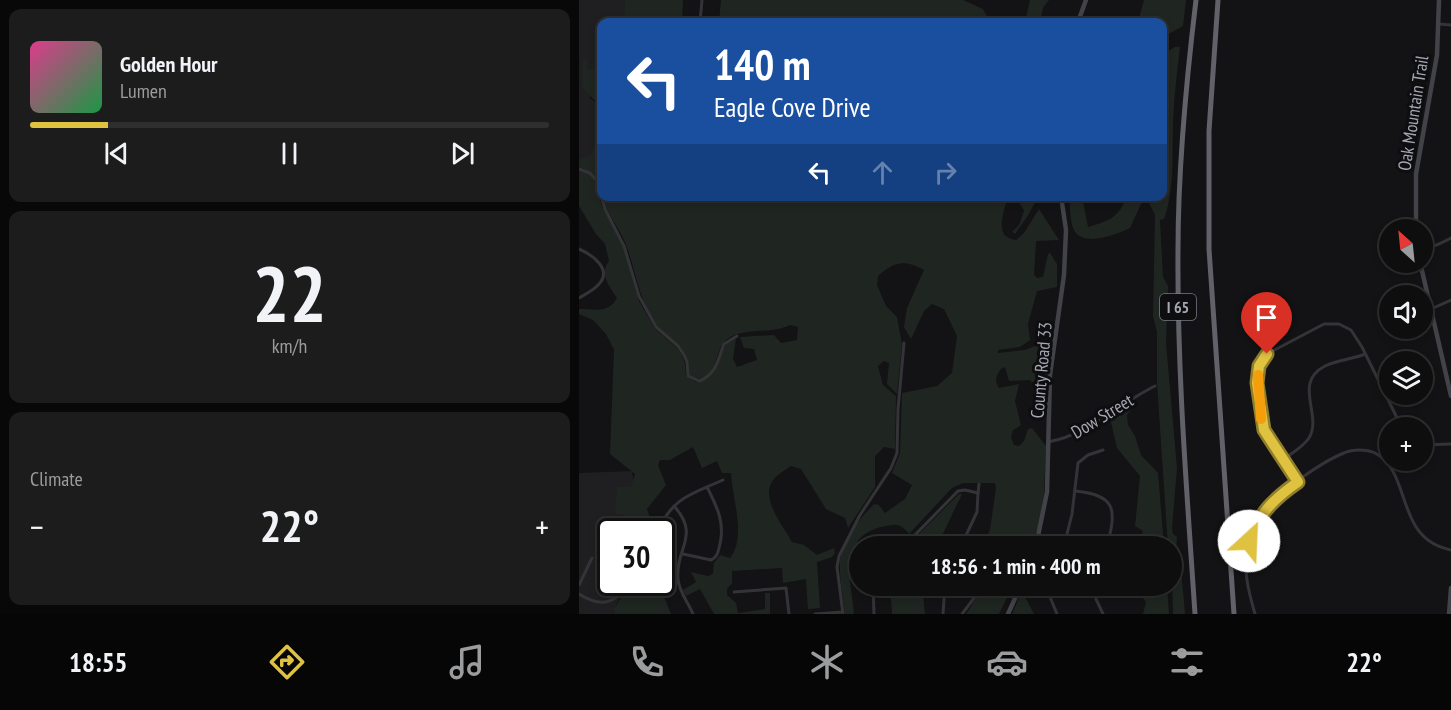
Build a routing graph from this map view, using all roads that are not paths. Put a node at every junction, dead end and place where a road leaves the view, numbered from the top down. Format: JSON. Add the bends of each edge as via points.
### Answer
{"nodes":[{"id":1,"x":702,"y":0,"type":"edge"},
{"id":2,"x":1086,"y":0,"type":"edge"},
{"id":3,"x":1196,"y":0,"type":"edge"},
{"id":4,"x":1218,"y":0,"type":"edge"},
{"id":5,"x":1439,"y":0,"type":"edge"},
{"id":6,"x":700,"y":18,"type":"edge"},
{"id":7,"x":1079,"y":18,"type":"edge"},
{"id":8,"x":1439,"y":24,"type":"junction"},
{"id":9,"x":1451,"y":26,"type":"edge"},
{"id":10,"x":579,"y":169,"type":"edge"},
{"id":11,"x":597,"y":183,"type":"edge"},
{"id":12,"x":602,"y":201,"type":"edge"},
{"id":13,"x":1062,"y":201,"type":"edge"},
{"id":14,"x":1416,"y":219,"type":"edge"},
{"id":15,"x":1451,"y":238,"type":"edge"},
{"id":16,"x":1433,"y":246,"type":"edge"},
{"id":17,"x":579,"y":249,"type":"edge"},
{"id":18,"x":579,"y":298,"type":"edge"},
{"id":19,"x":1451,"y":300,"type":"edge"},
{"id":20,"x":1433,"y":309,"type":"edge"},
{"id":21,"x":1433,"y":323,"type":"edge"},
{"id":22,"x":737,"y":336,"type":"dead end"},
{"id":23,"x":904,"y":344,"type":"dead end"},
{"id":24,"x":1365,"y":354,"type":"junction"},
{"id":25,"x":1155,"y":386,"type":"dead end"},
{"id":26,"x":1451,"y":396,"type":"edge"},
{"id":27,"x":1397,"y":417,"type":"edge"},
{"id":28,"x":1049,"y":442,"type":"junction"},
{"id":29,"x":1451,"y":444,"type":"edge"},
{"id":30,"x":1433,"y":445,"type":"edge"},
{"id":31,"x":1103,"y":450,"type":"dead end"},
{"id":32,"x":1283,"y":459,"type":"junction"},
{"id":33,"x":723,"y":480,"type":"dead end"},
{"id":34,"x":1298,"y":482,"type":"junction"},
{"id":35,"x":979,"y":484,"type":"dead end"},
{"id":36,"x":708,"y":487,"type":"junction"},
{"id":37,"x":1075,"y":491,"type":"junction"},
{"id":38,"x":978,"y":493,"type":"junction"},
{"id":39,"x":673,"y":506,"type":"junction"},
{"id":40,"x":665,"y":518,"type":"edge"},
{"id":41,"x":914,"y":536,"type":"edge"},
{"id":42,"x":966,"y":536,"type":"edge"},
{"id":43,"x":1038,"y":536,"type":"edge"},
{"id":44,"x":1066,"y":536,"type":"edge"},
{"id":45,"x":1109,"y":536,"type":"edge"},
{"id":46,"x":1451,"y":550,"type":"edge"},
{"id":47,"x":683,"y":554,"type":"junction"},
{"id":48,"x":592,"y":558,"type":"dead end"},
{"id":49,"x":579,"y":585,"type":"edge"},
{"id":50,"x":1451,"y":588,"type":"edge"},
{"id":51,"x":734,"y":592,"type":"dead end"},
{"id":52,"x":579,"y":594,"type":"edge"},
{"id":53,"x":620,"y":596,"type":"edge"},
{"id":54,"x":873,"y":596,"type":"edge"},
{"id":55,"x":944,"y":596,"type":"edge"},
{"id":56,"x":976,"y":596,"type":"edge"},
{"id":57,"x":1016,"y":596,"type":"edge"},
{"id":58,"x":1050,"y":596,"type":"edge"},
{"id":59,"x":1096,"y":596,"type":"edge"},
{"id":60,"x":843,"y":613,"type":"edge"},
{"id":61,"x":693,"y":614,"type":"edge"},
{"id":62,"x":789,"y":614,"type":"edge"},
{"id":63,"x":815,"y":614,"type":"edge"},
{"id":64,"x":874,"y":614,"type":"edge"},
{"id":65,"x":943,"y":614,"type":"edge"},
{"id":66,"x":962,"y":614,"type":"edge"},
{"id":67,"x":1008,"y":614,"type":"edge"},
{"id":68,"x":1057,"y":614,"type":"edge"},
{"id":69,"x":1103,"y":614,"type":"edge"},
{"id":70,"x":1195,"y":614,"type":"edge"},
{"id":71,"x":1234,"y":614,"type":"edge"},
{"id":72,"x":1255,"y":614,"type":"edge"},
{"id":73,"x":1449,"y":614,"type":"edge"}],
"edges":[{"from":1,"to":6,"type":"street"},
{"from":2,"to":7,"type":"street"},
{"from":3,"to":70,"type":"highway","number":"I 65","via":[[1182,136],[1178,250],[1180,370]]},
{"from":4,"to":71,"type":"highway","number":"I 65","via":[[1209,134],[1208,238]]},
{"from":5,"to":8,"type":"street","name":"Oak Mountain Trail"},
{"from":8,"to":9,"type":"street"},
{"from":8,"to":14,"type":"street","name":"Oak Mountain Trail","via":[[1416,174]]},
{"from":10,"to":11,"type":"street","via":[[595,177]]},
{"from":12,"to":22,"type":"street","via":[[621,238],[639,296],[653,324],[684,355],[687,376],[699,381],[707,377],[719,362],[724,344]]},
{"from":13,"to":28,"type":"street","name":"County Road 33","via":[[1065,261],[1050,375]]},
{"from":15,"to":16,"type":"street"},
{"from":17,"to":18,"type":"street","via":[[599,262],[602,276],[598,285]]},
{"from":19,"to":20,"type":"street"},
{"from":21,"to":26,"type":"street"},
{"from":23,"to":60,"type":"street","via":[[897,453],[838,561]]},
{"from":24,"to":27,"type":"street"},
{"from":24,"to":32,"type":"street","via":[[1325,366],[1314,376],[1308,387],[1313,423],[1309,438]]},
{"from":24,"to":32,"type":"street","via":[[1351,330],[1339,324],[1324,324],[1267,354],[1259,366],[1260,412],[1264,430]]},
{"from":25,"to":28,"type":"street","name":"Dow Street","via":[[1132,397],[1096,424]]},
{"from":28,"to":43,"type":"street","name":"County Road 33","via":[[1047,492]]},
{"from":29,"to":30,"type":"street"},
{"from":31,"to":37,"type":"street","via":[[1079,461]]},
{"from":32,"to":34,"type":"street"},
{"from":33,"to":36,"type":"street"},
{"from":34,"to":46,"type":"street","via":[[1345,452],[1375,453],[1391,468],[1420,533]]},
{"from":34,"to":72,"type":"street","via":[[1265,509],[1249,541],[1246,570]]},
{"from":35,"to":38,"type":"street"},
{"from":36,"to":39,"type":"street"},
{"from":36,"to":47,"type":"street","via":[[722,520],[718,554],[711,560]]},
{"from":37,"to":44,"type":"street"},
{"from":37,"to":45,"type":"street","via":[[1097,494],[1106,500],[1113,521]]},
{"from":38,"to":41,"type":"street","via":[[959,491]]},
{"from":38,"to":42,"type":"street","via":[[977,512]]},
{"from":39,"to":40,"type":"street"},
{"from":39,"to":47,"type":"street","via":[[686,526]]},
{"from":47,"to":61,"type":"street","via":[[679,583]]},
{"from":48,"to":49,"type":"street"},
{"from":50,"to":73,"type":"street"},
{"from":51,"to":62,"type":"street","via":[[786,588]]},
{"from":52,"to":53,"type":"street","via":[[608,602]]},
{"from":54,"to":64,"type":"street"},
{"from":55,"to":65,"type":"street"},
{"from":56,"to":66,"type":"street"},
{"from":57,"to":67,"type":"street"},
{"from":58,"to":68,"type":"street"},
{"from":59,"to":69,"type":"street"},
{"from":60,"to":63,"type":"street"}]}
